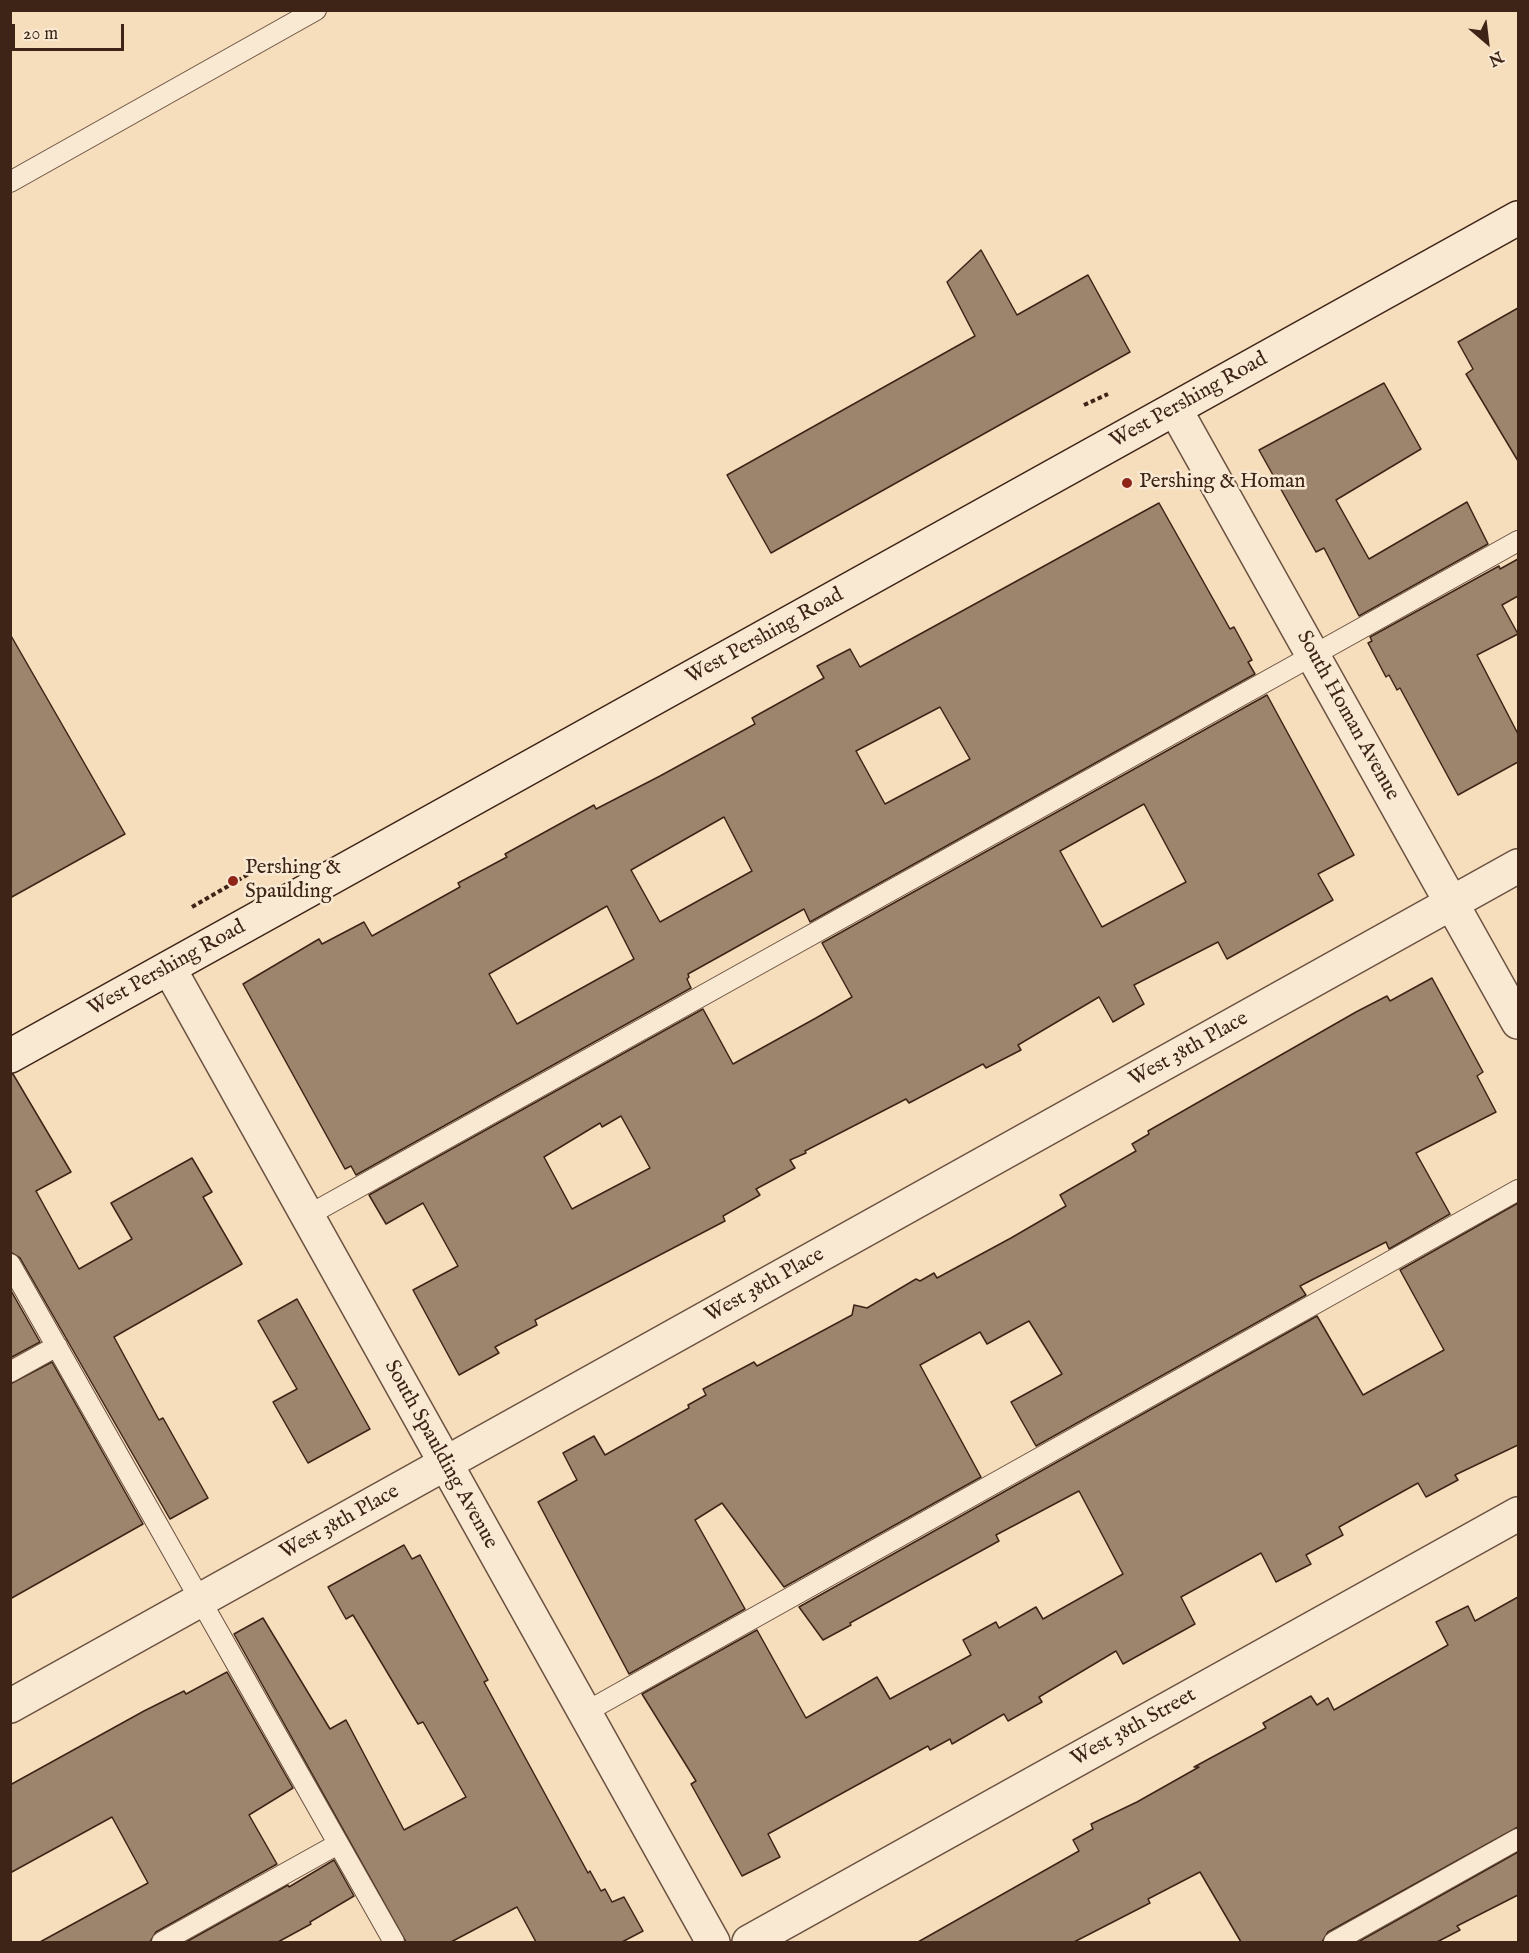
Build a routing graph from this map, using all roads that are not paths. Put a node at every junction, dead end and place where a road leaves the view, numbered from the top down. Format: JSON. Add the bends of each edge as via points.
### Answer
{"nodes":[{"id":1,"x":316,"y":10,"type":"edge"},
{"id":2,"x":10,"y":182,"type":"edge"},
{"id":3,"x":1518,"y":218,"type":"edge"},
{"id":4,"x":1175,"y":409,"type":"junction"},
{"id":5,"x":1518,"y":541,"type":"edge"},
{"id":6,"x":1313,"y":655,"type":"junction"},
{"id":7,"x":1518,"y":867,"type":"edge"},
{"id":8,"x":1452,"y":904,"type":"junction"},
{"id":9,"x":169,"y":968,"type":"junction"},
{"id":10,"x":1518,"y":1022,"type":"edge"},
{"id":11,"x":10,"y":1056,"type":"edge"},
{"id":12,"x":1518,"y":1190,"type":"edge"},
{"id":13,"x":307,"y":1216,"type":"junction"},
{"id":14,"x":10,"y":1264,"type":"edge"},
{"id":15,"x":57,"y":1346,"type":"junction"},
{"id":16,"x":10,"y":1372,"type":"edge"},
{"id":17,"x":446,"y":1464,"type":"junction"},
{"id":18,"x":1518,"y":1514,"type":"edge"},
{"id":19,"x":201,"y":1600,"type":"junction"},
{"id":20,"x":10,"y":1706,"type":"edge"},
{"id":21,"x":584,"y":1713,"type":"junction"},
{"id":22,"x":1518,"y":1839,"type":"edge"},
{"id":23,"x":338,"y":1844,"type":"junction"},
{"id":24,"x":162,"y":1942,"type":"edge"},
{"id":25,"x":394,"y":1942,"type":"edge"},
{"id":26,"x":712,"y":1942,"type":"edge"},
{"id":27,"x":749,"y":1942,"type":"edge"},
{"id":28,"x":1334,"y":1942,"type":"edge"}],
"edges":[{"from":1,"to":2,"type":"lane"},
{"from":3,"to":4,"type":"street","name":"West Pershing Road"},
{"from":4,"to":6,"type":"street","name":"South Homan Avenue"},
{"from":4,"to":9,"type":"street","name":"West Pershing Road"},
{"from":5,"to":6,"type":"lane"},
{"from":6,"to":8,"type":"street","name":"South Homan Avenue"},
{"from":6,"to":13,"type":"lane"},
{"from":7,"to":8,"type":"street","name":"West 38th Place"},
{"from":8,"to":10,"type":"street","name":"South Homan Avenue"},
{"from":8,"to":17,"type":"street","name":"West 38th Place"},
{"from":9,"to":11,"type":"street","name":"West Pershing Road"},
{"from":9,"to":13,"type":"street","name":"South Spaulding Avenue"},
{"from":12,"to":21,"type":"lane"},
{"from":13,"to":17,"type":"street","name":"South Spaulding Avenue"},
{"from":14,"to":15,"type":"lane"},
{"from":15,"to":16,"type":"lane"},
{"from":15,"to":19,"type":"lane"},
{"from":17,"to":19,"type":"street","name":"West 38th Place"},
{"from":17,"to":21,"type":"street","name":"South Spaulding Avenue"},
{"from":18,"to":27,"type":"street","name":"West 38th Street"},
{"from":19,"to":20,"type":"street","name":"West 38th Place"},
{"from":19,"to":23,"type":"lane"},
{"from":21,"to":26,"type":"street","name":"South Spaulding Avenue"},
{"from":22,"to":28,"type":"lane"},
{"from":23,"to":24,"type":"lane"},
{"from":23,"to":25,"type":"lane"}]}
